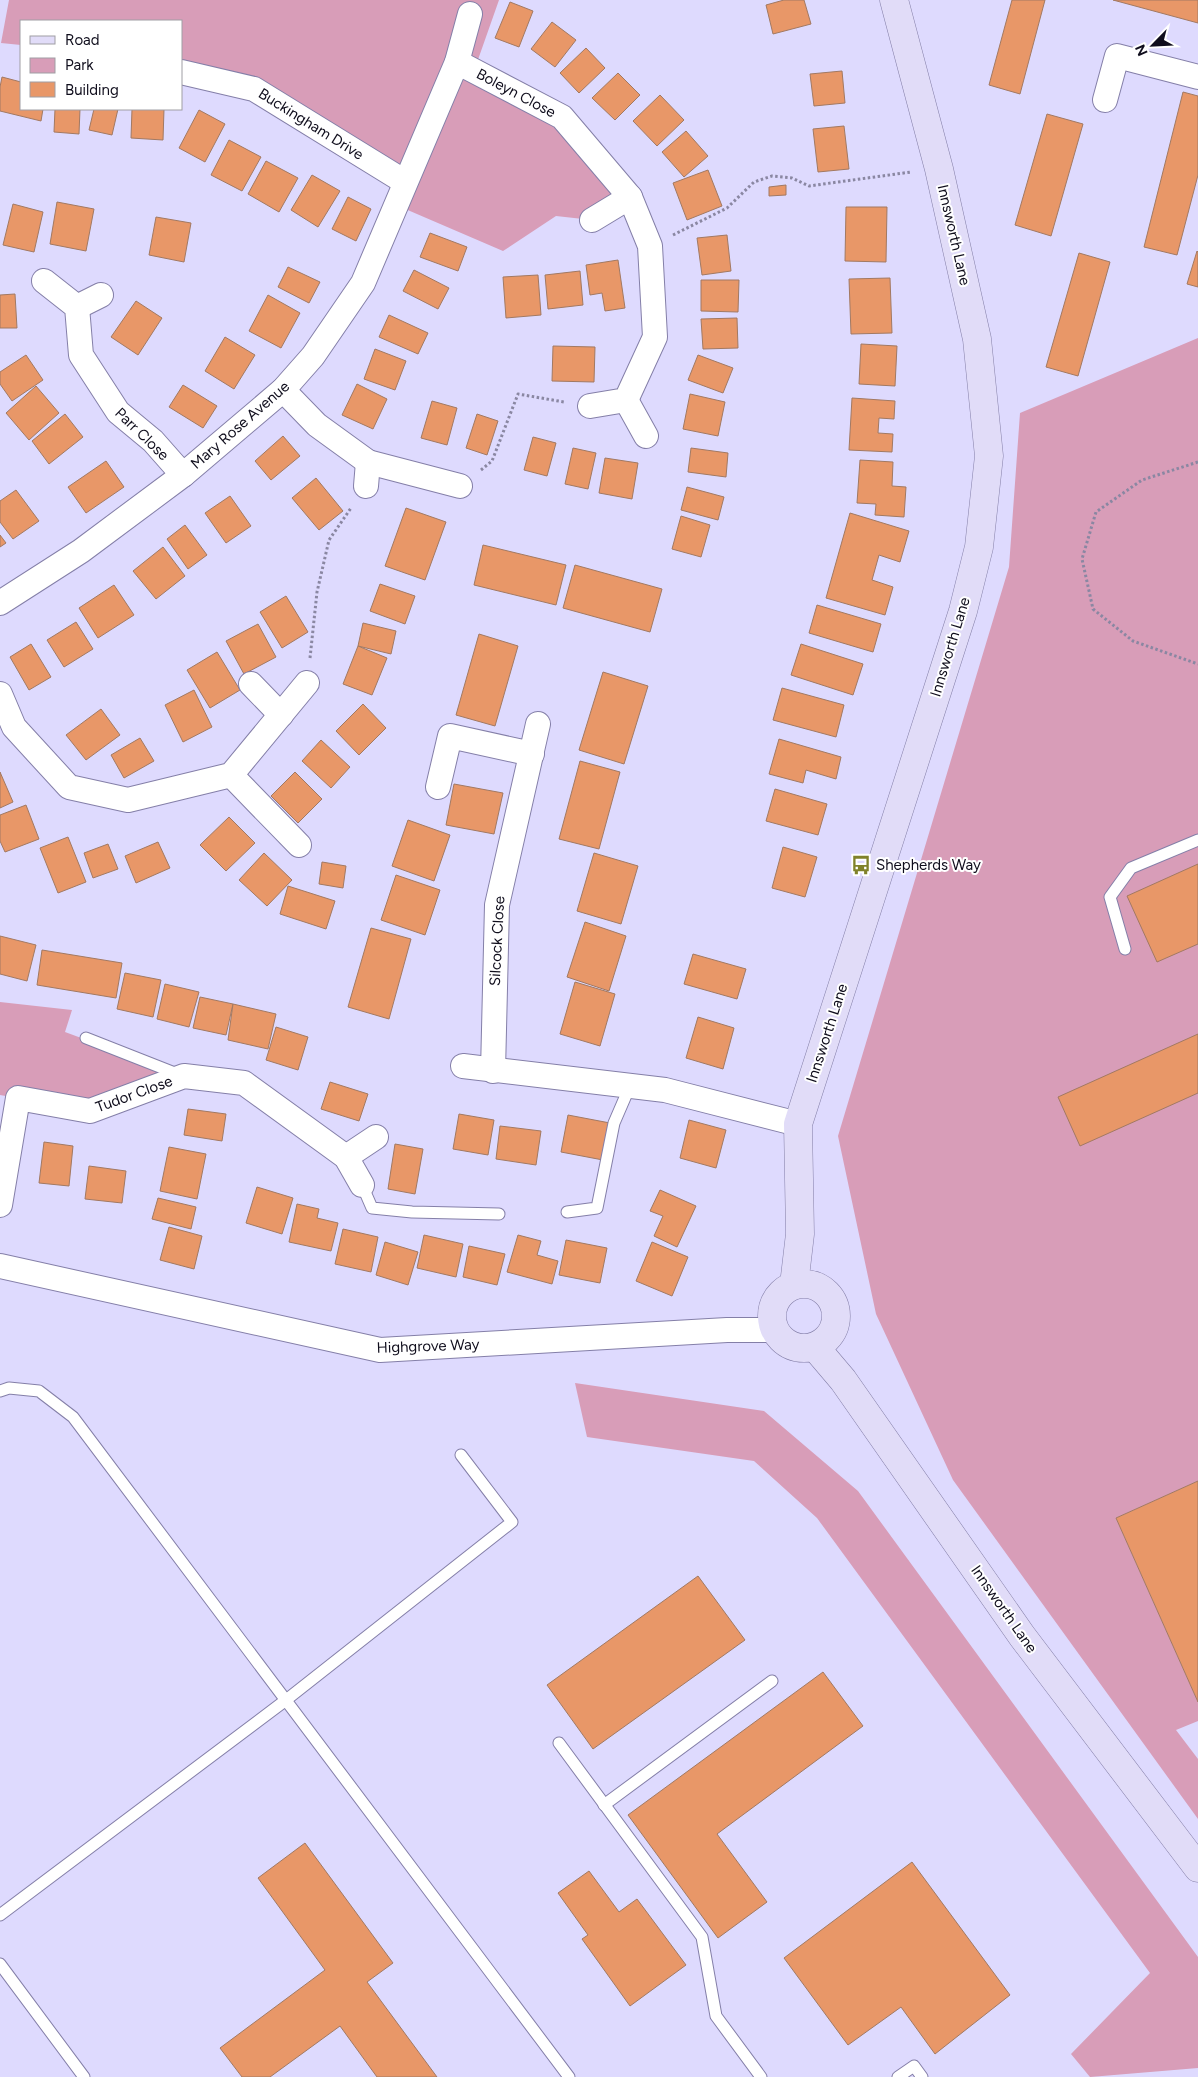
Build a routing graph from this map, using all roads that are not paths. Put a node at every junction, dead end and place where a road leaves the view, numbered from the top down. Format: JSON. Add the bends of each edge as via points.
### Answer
{"nodes":[{"id":1,"x":894,"y":0,"type":"edge"},
{"id":2,"x":470,"y":14,"type":"dead end"},
{"id":3,"x":456,"y":62,"type":"junction"},
{"id":4,"x":182,"y":72,"type":"edge"},
{"id":5,"x":1198,"y":77,"type":"edge"},
{"id":6,"x":1106,"y":100,"type":"dead end"},
{"id":7,"x":405,"y":182,"type":"junction"},
{"id":8,"x":630,"y":197,"type":"junction"},
{"id":9,"x":592,"y":220,"type":"dead end"},
{"id":10,"x":44,"y":281,"type":"dead end"},
{"id":11,"x":101,"y":295,"type":"dead end"},
{"id":12,"x":77,"y":307,"type":"junction"},
{"id":13,"x":283,"y":390,"type":"junction"},
{"id":14,"x":626,"y":400,"type":"junction"},
{"id":15,"x":590,"y":406,"type":"road end"},
{"id":16,"x":646,"y":436,"type":"dead end"},
{"id":17,"x":368,"y":462,"type":"junction"},
{"id":18,"x":184,"y":475,"type":"junction"},
{"id":19,"x":366,"y":486,"type":"road end"},
{"id":20,"x":460,"y":486,"type":"road end"},
{"id":21,"x":0,"y":603,"type":"edge"},
{"id":22,"x":307,"y":683,"type":"road end"},
{"id":23,"x":251,"y":684,"type":"dead end"},
{"id":24,"x":0,"y":694,"type":"edge"},
{"id":25,"x":281,"y":714,"type":"junction"},
{"id":26,"x":538,"y":724,"type":"dead end"},
{"id":27,"x":532,"y":754,"type":"junction"},
{"id":28,"x":231,"y":776,"type":"junction"},
{"id":29,"x":438,"y":787,"type":"dead end"},
{"id":30,"x":1198,"y":840,"type":"edge"},
{"id":31,"x":300,"y":845,"type":"dead end"},
{"id":32,"x":1124,"y":949,"type":"dead end"},
{"id":33,"x":86,"y":1038,"type":"dead end"},
{"id":34,"x":463,"y":1066,"type":"dead end"},
{"id":35,"x":492,"y":1071,"type":"junction"},
{"id":36,"x":184,"y":1076,"type":"junction"},
{"id":37,"x":630,"y":1086,"type":"junction"},
{"id":38,"x":9,"y":1097,"type":"edge"},
{"id":39,"x":798,"y":1124,"type":"junction"},
{"id":40,"x":376,"y":1137,"type":"dead end"},
{"id":41,"x":346,"y":1157,"type":"junction"},
{"id":42,"x":362,"y":1185,"type":"joint"},
{"id":43,"x":0,"y":1205,"type":"edge"},
{"id":44,"x":567,"y":1212,"type":"dead end"},
{"id":45,"x":499,"y":1214,"type":"dead end"},
{"id":46,"x":0,"y":1266,"type":"edge"},
{"id":47,"x":794,"y":1285,"type":"junction"},
{"id":48,"x":774,"y":1330,"type":"junction"},
{"id":49,"x":815,"y":1347,"type":"junction"},
{"id":50,"x":0,"y":1391,"type":"edge"},
{"id":51,"x":461,"y":1455,"type":"dead end"},
{"id":52,"x":772,"y":1681,"type":"dead end"},
{"id":53,"x":286,"y":1700,"type":"junction"},
{"id":54,"x":558,"y":1743,"type":"dead end"},
{"id":55,"x":604,"y":1805,"type":"junction"},
{"id":56,"x":1198,"y":1868,"type":"edge"},
{"id":57,"x":0,"y":1915,"type":"edge"},
{"id":58,"x":0,"y":1964,"type":"edge"},
{"id":59,"x":84,"y":2077,"type":"edge"},
{"id":60,"x":570,"y":2077,"type":"edge"},
{"id":61,"x":761,"y":2077,"type":"edge"},
{"id":62,"x":898,"y":2077,"type":"edge"},
{"id":63,"x":922,"y":2077,"type":"edge"}],
"edges":[{"from":1,"to":39,"type":"street","name":"Innsworth Lane","via":[[938,169],[978,348],[989,456],[979,547],[962,611]]},
{"from":2,"to":3,"type":"street","name":"Mary Rose Avenue"},
{"from":3,"to":7,"type":"street","name":"Mary Rose Avenue"},
{"from":3,"to":8,"type":"street","name":"Boleyn Close","via":[[562,118]]},
{"from":4,"to":7,"type":"street","name":"Buckingham Drive","via":[[254,89]]},
{"from":5,"to":6,"type":"street","via":[[1117,56]]},
{"from":7,"to":13,"type":"street","name":"Mary Rose Avenue","via":[[364,283],[313,356]]},
{"from":8,"to":9,"type":"street"},
{"from":8,"to":14,"type":"street","name":"Boleyn Close","via":[[650,246],[655,337]]},
{"from":10,"to":12,"type":"street"},
{"from":11,"to":12,"type":"street"},
{"from":12,"to":18,"type":"street","name":"Parr Close","via":[[81,355],[118,412],[153,441]]},
{"from":13,"to":17,"type":"street","via":[[316,425]]},
{"from":13,"to":18,"type":"street","name":"Mary Rose Avenue"},
{"from":14,"to":15,"type":"street"},
{"from":14,"to":16,"type":"street"},
{"from":17,"to":19,"type":"street"},
{"from":17,"to":20,"type":"street"},
{"from":18,"to":21,"type":"street","name":"Mary Rose Avenue","via":[[81,551]]},
{"from":22,"to":25,"type":"street"},
{"from":23,"to":25,"type":"street"},
{"from":24,"to":28,"type":"street","via":[[14,727],[68,787],[128,800]]},
{"from":25,"to":28,"type":"street"},
{"from":26,"to":27,"type":"street","name":"Silcock Close"},
{"from":27,"to":29,"type":"street","via":[[450,736]]},
{"from":27,"to":35,"type":"street","name":"Silcock Close","via":[[497,905]]},
{"from":28,"to":31,"type":"street"},
{"from":30,"to":32,"type":"lane","via":[[1130,868],[1110,897]]},
{"from":33,"to":36,"type":"lane"},
{"from":34,"to":35,"type":"street"},
{"from":35,"to":37,"type":"street"},
{"from":36,"to":38,"type":"street","name":"Tudor Close","via":[[90,1111]]},
{"from":36,"to":41,"type":"street","name":"Tudor Close","via":[[244,1083]]},
{"from":37,"to":39,"type":"street","via":[[665,1090]]},
{"from":37,"to":44,"type":"lane","via":[[614,1123],[597,1208]]},
{"from":38,"to":43,"type":"street","name":"Tudor Close"},
{"from":39,"to":47,"type":"street","name":"Innsworth Lane","via":[[800,1234]]},
{"from":40,"to":41,"type":"street"},
{"from":41,"to":42,"type":"street","name":"Tudor Close"},
{"from":42,"to":45,"type":"lane","via":[[372,1208]]},
{"from":46,"to":48,"type":"street","name":"Highgrove Way","via":[[380,1350]]},
{"from":47,"to":48,"type":"street","via":[[777,1298],[772,1308]]},
{"from":47,"to":49,"type":"street","via":[[816,1286],[833,1302],[835,1326],[830,1336]]},
{"from":48,"to":49,"type":"street","via":[[792,1347]]},
{"from":49,"to":56,"type":"street","name":"Innsworth Lane","via":[[843,1380],[1022,1636]]},
{"from":50,"to":53,"type":"lane","via":[[9,1388],[39,1391],[73,1417]]},
{"from":51,"to":53,"type":"lane","via":[[512,1522]]},
{"from":52,"to":55,"type":"lane"},
{"from":53,"to":57,"type":"lane"},
{"from":53,"to":60,"type":"lane"},
{"from":54,"to":55,"type":"lane"},
{"from":55,"to":61,"type":"lane","via":[[702,1937],[716,2016]]},
{"from":58,"to":59,"type":"lane"},
{"from":62,"to":63,"type":"lane","via":[[914,2066]]}]}
